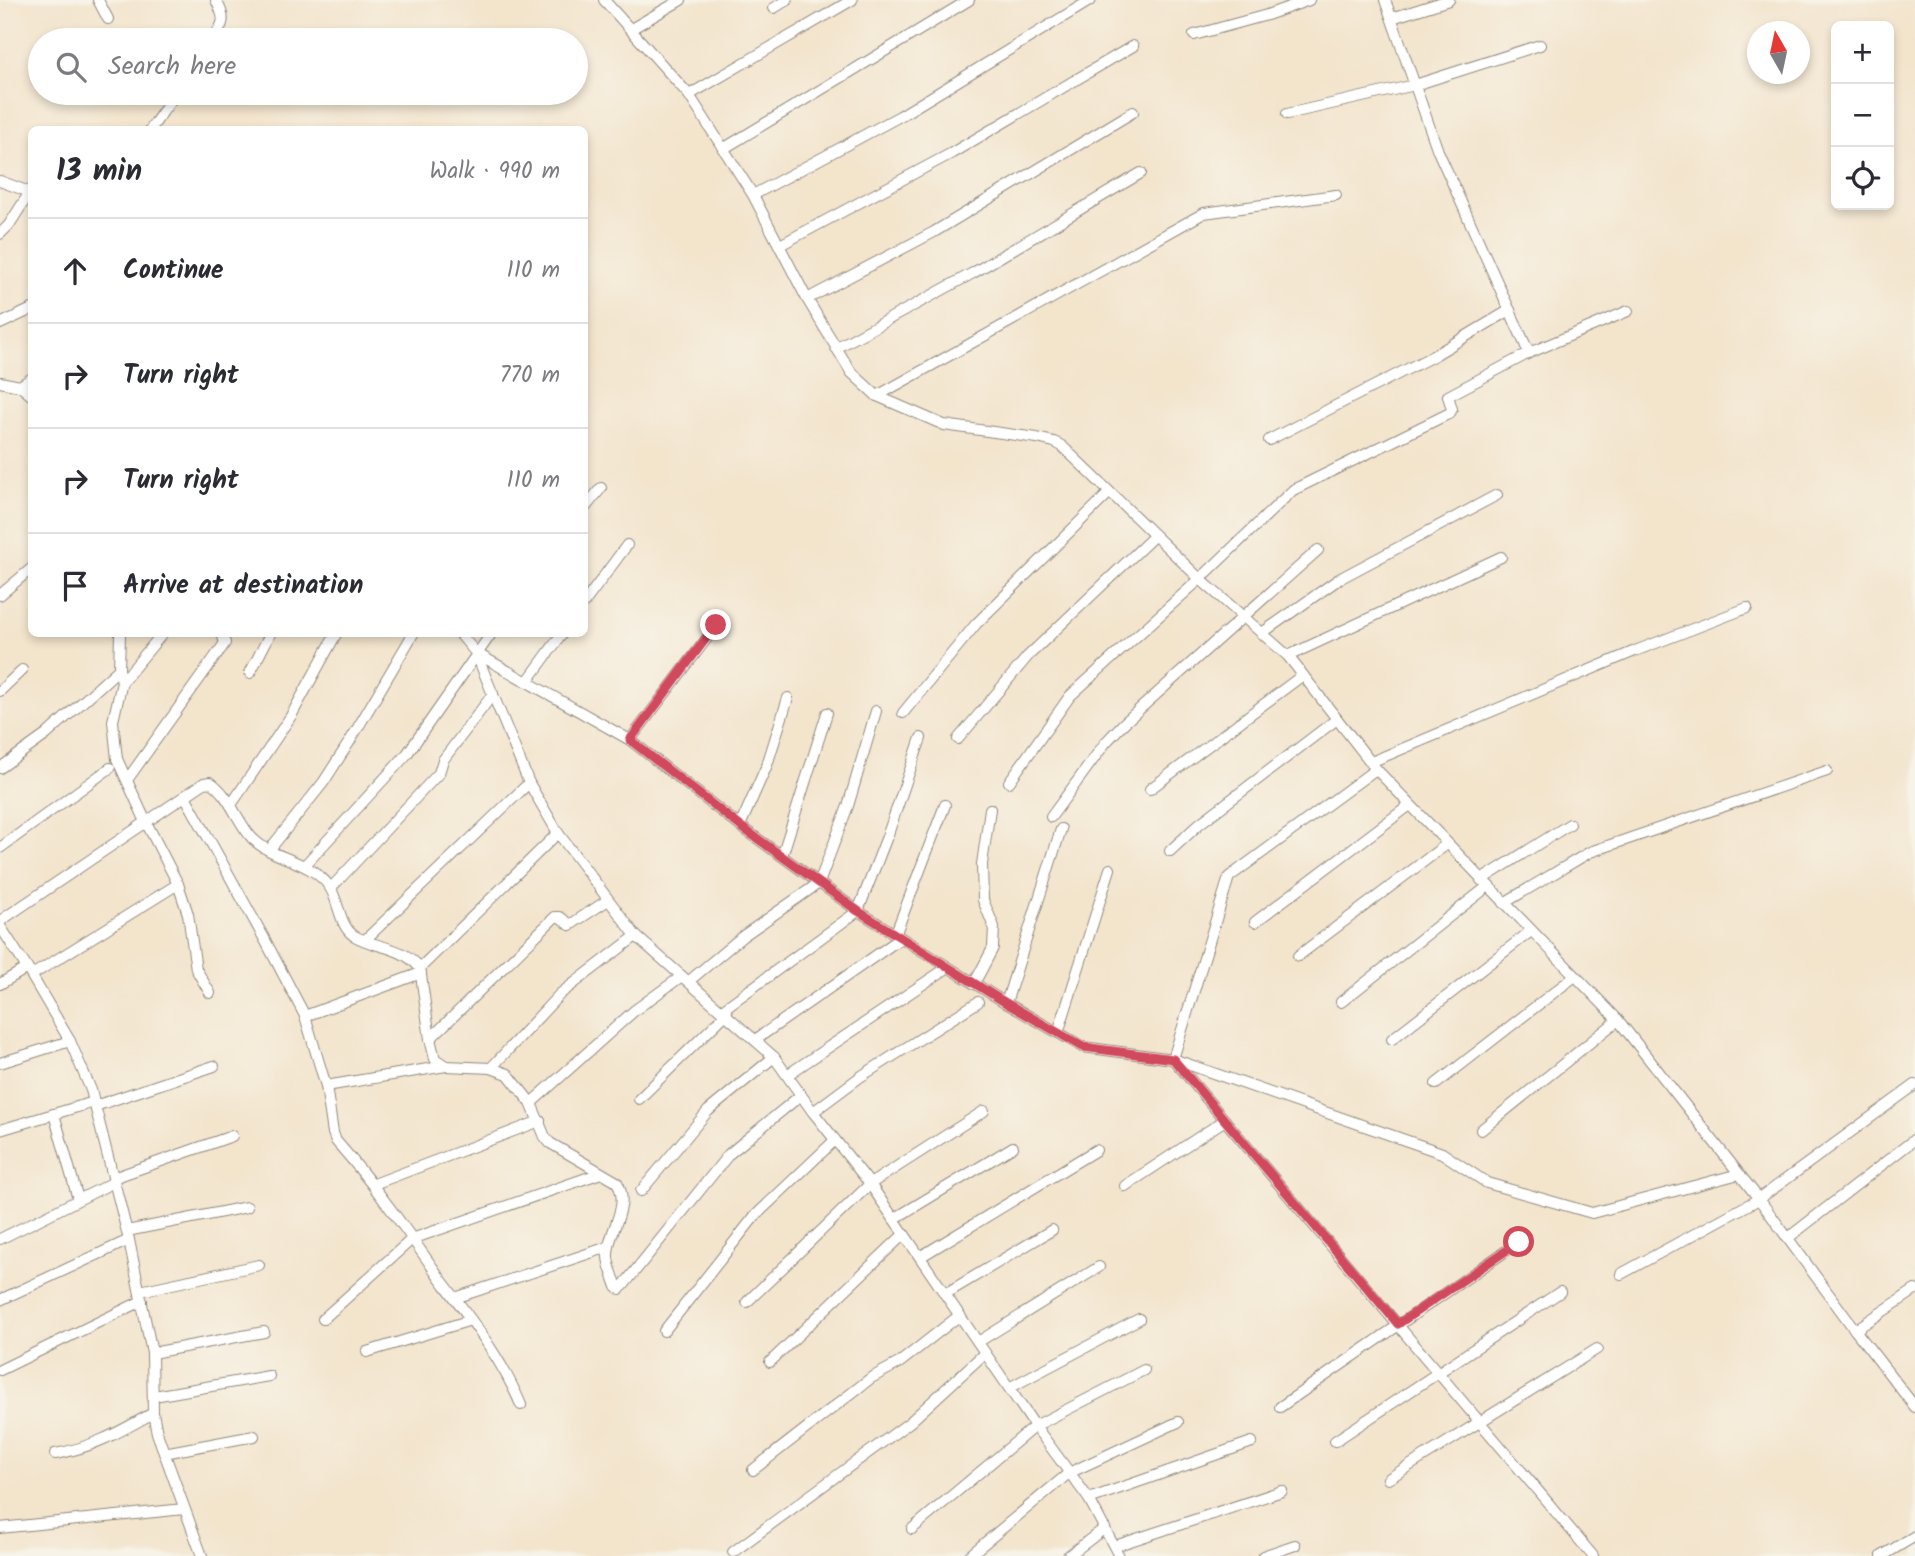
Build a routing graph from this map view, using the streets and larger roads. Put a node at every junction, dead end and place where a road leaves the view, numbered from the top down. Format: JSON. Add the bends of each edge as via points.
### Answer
{"nodes":[{"id":1,"x":99,"y":0,"type":"edge"},
{"id":2,"x":216,"y":0,"type":"edge"},
{"id":3,"x":604,"y":0,"type":"edge"},
{"id":4,"x":681,"y":0,"type":"edge"},
{"id":5,"x":787,"y":0,"type":"edge"},
{"id":6,"x":852,"y":0,"type":"edge"},
{"id":7,"x":969,"y":0,"type":"edge"},
{"id":8,"x":1091,"y":0,"type":"edge"},
{"id":9,"x":1309,"y":0,"type":"edge"},
{"id":10,"x":1385,"y":0,"type":"edge"},
{"id":11,"x":1448,"y":0,"type":"edge"},
{"id":12,"x":774,"y":8,"type":"dead end"},
{"id":13,"x":1392,"y":18,"type":"junction"},
{"id":14,"x":108,"y":19,"type":"dead end"},
{"id":15,"x":221,"y":28,"type":"edge"},
{"id":16,"x":631,"y":29,"type":"junction"},
{"id":17,"x":1194,"y":35,"type":"dead end"},
{"id":18,"x":1539,"y":45,"type":"dead end"},
{"id":19,"x":1133,"y":46,"type":"dead end"},
{"id":20,"x":1416,"y":85,"type":"junction"},
{"id":21,"x":689,"y":95,"type":"junction"},
{"id":22,"x":168,"y":105,"type":"edge"},
{"id":23,"x":1133,"y":112,"type":"dead end"},
{"id":24,"x":1287,"y":114,"type":"dead end"},
{"id":25,"x":153,"y":126,"type":"edge"},
{"id":26,"x":723,"y":149,"type":"junction"},
{"id":27,"x":1141,"y":173,"type":"dead end"},
{"id":28,"x":0,"y":181,"type":"edge"},
{"id":29,"x":28,"y":191,"type":"edge"},
{"id":30,"x":753,"y":195,"type":"junction"},
{"id":31,"x":1336,"y":195,"type":"dead end"},
{"id":32,"x":28,"y":196,"type":"edge"},
{"id":33,"x":0,"y":234,"type":"edge"},
{"id":34,"x":780,"y":245,"type":"junction"},
{"id":35,"x":807,"y":299,"type":"junction"},
{"id":36,"x":1510,"y":310,"type":"junction"},
{"id":37,"x":28,"y":311,"type":"edge"},
{"id":38,"x":1628,"y":312,"type":"dead end"},
{"id":39,"x":0,"y":324,"type":"edge"},
{"id":40,"x":836,"y":348,"type":"junction"},
{"id":41,"x":1529,"y":353,"type":"junction"},
{"id":42,"x":28,"y":381,"type":"edge"},
{"id":43,"x":0,"y":382,"type":"edge"},
{"id":44,"x":20,"y":386,"type":"junction"},
{"id":45,"x":28,"y":393,"type":"edge"},
{"id":46,"x":877,"y":396,"type":"junction"},
{"id":47,"x":1269,"y":440,"type":"dead end"},
{"id":48,"x":601,"y":488,"type":"dead end"},
{"id":49,"x":1109,"y":494,"type":"junction"},
{"id":50,"x":1497,"y":495,"type":"dead end"},
{"id":51,"x":588,"y":504,"type":"edge"},
{"id":52,"x":1154,"y":536,"type":"junction"},
{"id":53,"x":627,"y":545,"type":"dead end"},
{"id":54,"x":1318,"y":550,"type":"dead end"},
{"id":55,"x":1501,"y":557,"type":"dead end"},
{"id":56,"x":28,"y":571,"type":"edge"},
{"id":57,"x":1200,"y":579,"type":"junction"},
{"id":58,"x":0,"y":594,"type":"edge"},
{"id":59,"x":588,"y":598,"type":"edge"},
{"id":60,"x":1747,"y":608,"type":"dead end"},
{"id":61,"x":1243,"y":617,"type":"junction"},
{"id":62,"x":716,"y":625,"type":"dead end"},
{"id":63,"x":1262,"y":633,"type":"junction"},
{"id":64,"x":120,"y":637,"type":"edge"},
{"id":65,"x":160,"y":637,"type":"edge"},
{"id":66,"x":223,"y":637,"type":"edge"},
{"id":67,"x":268,"y":637,"type":"edge"},
{"id":68,"x":334,"y":637,"type":"edge"},
{"id":69,"x":412,"y":637,"type":"edge"},
{"id":70,"x":463,"y":637,"type":"edge"},
{"id":71,"x":489,"y":637,"type":"edge"},
{"id":72,"x":560,"y":637,"type":"edge"},
{"id":73,"x":476,"y":653,"type":"junction"},
{"id":74,"x":1288,"y":656,"type":"junction"},
{"id":75,"x":119,"y":669,"type":"junction"},
{"id":76,"x":22,"y":670,"type":"dead end"},
{"id":77,"x":250,"y":673,"type":"dead end"},
{"id":78,"x":1303,"y":675,"type":"junction"},
{"id":79,"x":122,"y":682,"type":"junction"},
{"id":80,"x":527,"y":682,"type":"junction"},
{"id":81,"x":0,"y":691,"type":"edge"},
{"id":82,"x":493,"y":694,"type":"junction"},
{"id":83,"x":788,"y":698,"type":"dead end"},
{"id":84,"x":876,"y":711,"type":"dead end"},
{"id":85,"x":827,"y":713,"type":"dead end"},
{"id":86,"x":903,"y":713,"type":"dead end"},
{"id":87,"x":1337,"y":719,"type":"junction"},
{"id":88,"x":921,"y":738,"type":"dead end"},
{"id":89,"x":958,"y":739,"type":"dead end"},
{"id":90,"x":630,"y":740,"type":"junction"},
{"id":91,"x":1373,"y":766,"type":"junction"},
{"id":92,"x":0,"y":768,"type":"edge"},
{"id":93,"x":110,"y":768,"type":"dead end"},
{"id":94,"x":1827,"y":772,"type":"dead end"},
{"id":95,"x":127,"y":780,"type":"junction"},
{"id":96,"x":1009,"y":782,"type":"dead end"},
{"id":97,"x":530,"y":783,"type":"junction"},
{"id":98,"x":1150,"y":789,"type":"dead end"},
{"id":99,"x":185,"y":796,"type":"junction"},
{"id":100,"x":231,"y":805,"type":"junction"},
{"id":101,"x":945,"y":805,"type":"dead end"},
{"id":102,"x":1410,"y":805,"type":"junction"},
{"id":103,"x":990,"y":809,"type":"dead end"},
{"id":104,"x":1051,"y":817,"type":"dead end"},
{"id":105,"x":146,"y":822,"type":"junction"},
{"id":106,"x":1570,"y":824,"type":"dead end"},
{"id":107,"x":740,"y":826,"type":"junction"},
{"id":108,"x":1061,"y":829,"type":"dead end"},
{"id":109,"x":558,"y":833,"type":"junction"},
{"id":110,"x":1447,"y":844,"type":"junction"},
{"id":111,"x":0,"y":848,"type":"edge"},
{"id":112,"x":270,"y":849,"type":"junction"},
{"id":113,"x":1170,"y":851,"type":"dead end"},
{"id":114,"x":782,"y":856,"type":"junction"},
{"id":115,"x":305,"y":865,"type":"junction"},
{"id":116,"x":1110,"y":869,"type":"dead end"},
{"id":117,"x":819,"y":883,"type":"junction"},
{"id":118,"x":1484,"y":883,"type":"junction"},
{"id":119,"x":178,"y":884,"type":"junction"},
{"id":120,"x":331,"y":888,"type":"junction"},
{"id":121,"x":608,"y":900,"type":"junction"},
{"id":122,"x":1504,"y":903,"type":"junction"},
{"id":123,"x":858,"y":911,"type":"junction"},
{"id":124,"x":1255,"y":922,"type":"dead end"},
{"id":125,"x":0,"y":924,"type":"edge"},
{"id":126,"x":1531,"y":931,"type":"junction"},
{"id":127,"x":636,"y":936,"type":"junction"},
{"id":128,"x":898,"y":937,"type":"junction"},
{"id":129,"x":365,"y":940,"type":"junction"},
{"id":130,"x":1298,"y":956,"type":"dead end"},
{"id":131,"x":947,"y":968,"type":"junction"},
{"id":132,"x":421,"y":970,"type":"junction"},
{"id":133,"x":29,"y":971,"type":"junction"},
{"id":134,"x":1576,"y":976,"type":"junction"},
{"id":135,"x":685,"y":978,"type":"junction"},
{"id":136,"x":0,"y":984,"type":"edge"},
{"id":137,"x":974,"y":984,"type":"junction"},
{"id":138,"x":210,"y":993,"type":"dead end"},
{"id":139,"x":978,"y":1002,"type":"dead end"},
{"id":140,"x":1341,"y":1002,"type":"dead end"},
{"id":141,"x":1006,"y":1003,"type":"junction"},
{"id":142,"x":724,"y":1012,"type":"junction"},
{"id":143,"x":305,"y":1016,"type":"junction"},
{"id":144,"x":1618,"y":1020,"type":"junction"},
{"id":145,"x":1058,"y":1033,"type":"junction"},
{"id":146,"x":430,"y":1039,"type":"junction"},
{"id":147,"x":1392,"y":1039,"type":"dead end"},
{"id":148,"x":755,"y":1040,"type":"junction"},
{"id":149,"x":70,"y":1041,"type":"junction"},
{"id":150,"x":774,"y":1057,"type":"junction"},
{"id":151,"x":1173,"y":1059,"type":"junction"},
{"id":152,"x":0,"y":1063,"type":"edge"},
{"id":153,"x":214,"y":1066,"type":"dead end"},
{"id":154,"x":446,"y":1066,"type":"junction"},
{"id":155,"x":491,"y":1068,"type":"junction"},
{"id":156,"x":787,"y":1075,"type":"junction"},
{"id":157,"x":1436,"y":1084,"type":"dead end"},
{"id":158,"x":1915,"y":1085,"type":"edge"},
{"id":159,"x":326,"y":1086,"type":"junction"},
{"id":160,"x":801,"y":1095,"type":"junction"},
{"id":161,"x":639,"y":1099,"type":"dead end"},
{"id":162,"x":531,"y":1103,"type":"junction"},
{"id":163,"x":94,"y":1104,"type":"junction"},
{"id":164,"x":984,"y":1111,"type":"dead end"},
{"id":165,"x":813,"y":1112,"type":"junction"},
{"id":166,"x":54,"y":1114,"type":"junction"},
{"id":167,"x":1225,"y":1120,"type":"junction"},
{"id":168,"x":540,"y":1121,"type":"junction"},
{"id":169,"x":0,"y":1130,"type":"edge"},
{"id":170,"x":1481,"y":1130,"type":"dead end"},
{"id":171,"x":232,"y":1136,"type":"dead end"},
{"id":172,"x":1915,"y":1139,"type":"edge"},
{"id":173,"x":835,"y":1140,"type":"junction"},
{"id":174,"x":1013,"y":1147,"type":"dead end"},
{"id":175,"x":1096,"y":1150,"type":"dead end"},
{"id":176,"x":601,"y":1173,"type":"junction"},
{"id":177,"x":1738,"y":1174,"type":"junction"},
{"id":178,"x":114,"y":1180,"type":"junction"},
{"id":179,"x":374,"y":1184,"type":"junction"},
{"id":180,"x":870,"y":1184,"type":"junction"},
{"id":181,"x":1125,"y":1186,"type":"dead end"},
{"id":182,"x":641,"y":1191,"type":"dead end"},
{"id":183,"x":78,"y":1199,"type":"junction"},
{"id":184,"x":1759,"y":1199,"type":"junction"},
{"id":185,"x":247,"y":1207,"type":"dead end"},
{"id":186,"x":894,"y":1219,"type":"junction"},
{"id":187,"x":1052,"y":1230,"type":"dead end"},
{"id":188,"x":2,"y":1234,"type":"edge"},
{"id":189,"x":904,"y":1234,"type":"junction"},
{"id":190,"x":128,"y":1236,"type":"junction"},
{"id":191,"x":1788,"y":1238,"type":"junction"},
{"id":192,"x":412,"y":1239,"type":"junction"},
{"id":193,"x":1519,"y":1242,"type":"dead end"},
{"id":194,"x":605,"y":1248,"type":"dead end"},
{"id":195,"x":920,"y":1257,"type":"junction"},
{"id":196,"x":260,"y":1265,"type":"dead end"},
{"id":197,"x":1099,"y":1267,"type":"dead end"},
{"id":198,"x":1621,"y":1274,"type":"dead end"},
{"id":199,"x":1915,"y":1290,"type":"edge"},
{"id":200,"x":1560,"y":1292,"type":"dead end"},
{"id":201,"x":945,"y":1294,"type":"junction"},
{"id":202,"x":141,"y":1296,"type":"junction"},
{"id":203,"x":455,"y":1298,"type":"junction"},
{"id":204,"x":0,"y":1300,"type":"edge"},
{"id":205,"x":747,"y":1302,"type":"dead end"},
{"id":206,"x":960,"y":1315,"type":"junction"},
{"id":207,"x":323,"y":1319,"type":"dead end"},
{"id":208,"x":1139,"y":1319,"type":"dead end"},
{"id":209,"x":471,"y":1321,"type":"junction"},
{"id":210,"x":1398,"y":1324,"type":"junction"},
{"id":211,"x":664,"y":1331,"type":"dead end"},
{"id":212,"x":1854,"y":1331,"type":"junction"},
{"id":213,"x":264,"y":1332,"type":"dead end"},
{"id":214,"x":978,"y":1342,"type":"junction"},
{"id":215,"x":1597,"y":1349,"type":"dead end"},
{"id":216,"x":367,"y":1352,"type":"dead end"},
{"id":217,"x":152,"y":1353,"type":"junction"},
{"id":218,"x":985,"y":1353,"type":"junction"},
{"id":219,"x":770,"y":1362,"type":"dead end"},
{"id":220,"x":0,"y":1370,"type":"edge"},
{"id":221,"x":1144,"y":1370,"type":"dead end"},
{"id":222,"x":1439,"y":1373,"type":"junction"},
{"id":223,"x":269,"y":1376,"type":"dead end"},
{"id":224,"x":1009,"y":1388,"type":"junction"},
{"id":225,"x":154,"y":1396,"type":"junction"},
{"id":226,"x":521,"y":1405,"type":"dead end"},
{"id":227,"x":1280,"y":1407,"type":"dead end"},
{"id":228,"x":1915,"y":1407,"type":"edge"},
{"id":229,"x":153,"y":1413,"type":"junction"},
{"id":230,"x":1480,"y":1421,"type":"junction"},
{"id":231,"x":1178,"y":1422,"type":"dead end"},
{"id":232,"x":1035,"y":1426,"type":"junction"},
{"id":233,"x":254,"y":1436,"type":"dead end"},
{"id":234,"x":1335,"y":1441,"type":"dead end"},
{"id":235,"x":1252,"y":1442,"type":"dead end"},
{"id":236,"x":164,"y":1452,"type":"junction"},
{"id":237,"x":55,"y":1454,"type":"dead end"},
{"id":238,"x":753,"y":1470,"type":"dead end"},
{"id":239,"x":1069,"y":1473,"type":"junction"},
{"id":240,"x":1388,"y":1479,"type":"dead end"},
{"id":241,"x":1282,"y":1491,"type":"dead end"},
{"id":242,"x":1089,"y":1499,"type":"junction"},
{"id":243,"x":184,"y":1509,"type":"junction"},
{"id":244,"x":0,"y":1528,"type":"edge"},
{"id":245,"x":1105,"y":1528,"type":"junction"},
{"id":246,"x":912,"y":1529,"type":"dead end"},
{"id":247,"x":1915,"y":1536,"type":"edge"},
{"id":248,"x":1295,"y":1545,"type":"dead end"},
{"id":249,"x":1117,"y":1551,"type":"edge"},
{"id":250,"x":733,"y":1552,"type":"dead end"},
{"id":251,"x":202,"y":1556,"type":"edge"},
{"id":252,"x":969,"y":1556,"type":"edge"},
{"id":253,"x":1068,"y":1556,"type":"edge"},
{"id":254,"x":1263,"y":1556,"type":"edge"},
{"id":255,"x":1593,"y":1556,"type":"edge"},
{"id":256,"x":1882,"y":1556,"type":"edge"}],
"edges":[{"from":1,"to":14,"type":"street"},
{"from":2,"to":15,"type":"street","via":[[224,16]]},
{"from":3,"to":16,"type":"street"},
{"from":4,"to":16,"type":"street"},
{"from":5,"to":12,"type":"street"},
{"from":6,"to":21,"type":"street"},
{"from":7,"to":26,"type":"street"},
{"from":8,"to":30,"type":"street","via":[[900,116]]},
{"from":9,"to":17,"type":"street"},
{"from":10,"to":13,"type":"street"},
{"from":11,"to":13,"type":"street"},
{"from":13,"to":20,"type":"street"},
{"from":16,"to":21,"type":"street"},
{"from":18,"to":20,"type":"street"},
{"from":19,"to":34,"type":"street","via":[[952,153]]},
{"from":20,"to":24,"type":"street"},
{"from":20,"to":36,"type":"street","via":[[1438,151]]},
{"from":21,"to":26,"type":"street"},
{"from":22,"to":25,"type":"street"},
{"from":23,"to":35,"type":"street","via":[[934,232]]},
{"from":26,"to":30,"type":"street"},
{"from":27,"to":40,"type":"street"},
{"from":28,"to":29,"type":"street"},
{"from":30,"to":34,"type":"street"},
{"from":31,"to":46,"type":"street","via":[[1204,213]]},
{"from":32,"to":33,"type":"street"},
{"from":34,"to":35,"type":"street"},
{"from":35,"to":40,"type":"street"},
{"from":36,"to":41,"type":"street"},
{"from":36,"to":47,"type":"street","via":[[1433,356]]},
{"from":37,"to":39,"type":"street"},
{"from":38,"to":41,"type":"street"},
{"from":40,"to":46,"type":"street","via":[[851,372]]},
{"from":41,"to":57,"type":"street","via":[[1448,396],[1450,413],[1293,490]]},
{"from":42,"to":44,"type":"street"},
{"from":43,"to":44,"type":"street"},
{"from":44,"to":45,"type":"street"},
{"from":46,"to":49,"type":"street","via":[[944,425],[1054,442]]},
{"from":48,"to":51,"type":"street"},
{"from":49,"to":52,"type":"street"},
{"from":49,"to":86,"type":"street","via":[[976,624]]},
{"from":50,"to":63,"type":"street","via":[[1339,579]]},
{"from":52,"to":57,"type":"street"},
{"from":52,"to":89,"type":"street","via":[[1028,656]]},
{"from":53,"to":59,"type":"street"},
{"from":54,"to":61,"type":"street"},
{"from":55,"to":74,"type":"street"},
{"from":56,"to":58,"type":"street"},
{"from":57,"to":61,"type":"street"},
{"from":57,"to":96,"type":"street","via":[[1070,696]]},
{"from":60,"to":91,"type":"street","via":[[1635,651]]},
{"from":61,"to":63,"type":"street"},
{"from":61,"to":104,"type":"street","via":[[1124,723]]},
{"from":62,"to":90,"type":"street"},
{"from":63,"to":74,"type":"street"},
{"from":64,"to":75,"type":"street"},
{"from":65,"to":79,"type":"street"},
{"from":66,"to":95,"type":"street","via":[[225,643]]},
{"from":67,"to":77,"type":"street"},
{"from":68,"to":100,"type":"street","via":[[291,716]]},
{"from":69,"to":112,"type":"street","via":[[323,783]]},
{"from":70,"to":73,"type":"street"},
{"from":71,"to":73,"type":"street"},
{"from":72,"to":80,"type":"street"},
{"from":73,"to":80,"type":"street"},
{"from":73,"to":82,"type":"street"},
{"from":73,"to":115,"type":"street","via":[[407,754]]},
{"from":74,"to":78,"type":"street"},
{"from":75,"to":79,"type":"street"},
{"from":75,"to":92,"type":"street","via":[[46,735]]},
{"from":76,"to":81,"type":"street"},
{"from":78,"to":87,"type":"street"},
{"from":78,"to":98,"type":"street"},
{"from":79,"to":95,"type":"street","via":[[113,721],[117,759]]},
{"from":80,"to":90,"type":"street"},
{"from":82,"to":97,"type":"street"},
{"from":82,"to":120,"type":"street","via":[[443,760],[439,773]]},
{"from":83,"to":107,"type":"street","via":[[767,765]]},
{"from":84,"to":117,"type":"street"},
{"from":85,"to":114,"type":"street"},
{"from":87,"to":91,"type":"street"},
{"from":87,"to":113,"type":"street"},
{"from":88,"to":123,"type":"street"},
{"from":90,"to":107,"type":"street"},
{"from":91,"to":102,"type":"street"},
{"from":91,"to":151,"type":"street","via":[[1229,877]]},
{"from":93,"to":111,"type":"street"},
{"from":94,"to":122,"type":"street","via":[[1590,852]]},
{"from":95,"to":105,"type":"street"},
{"from":97,"to":109,"type":"street"},
{"from":97,"to":129,"type":"street"},
{"from":99,"to":100,"type":"street","via":[[210,782]]},
{"from":99,"to":105,"type":"street"},
{"from":99,"to":143,"type":"street"},
{"from":100,"to":112,"type":"street","via":[[252,837]]},
{"from":101,"to":128,"type":"street"},
{"from":102,"to":110,"type":"street"},
{"from":102,"to":124,"type":"street"},
{"from":103,"to":137,"type":"street","via":[[982,876],[983,900],[994,927],[993,948]]},
{"from":105,"to":119,"type":"street"},
{"from":105,"to":125,"type":"street"},
{"from":106,"to":118,"type":"street"},
{"from":107,"to":114,"type":"street"},
{"from":108,"to":141,"type":"street"},
{"from":109,"to":121,"type":"street"},
{"from":109,"to":132,"type":"street"},
{"from":110,"to":118,"type":"street"},
{"from":110,"to":130,"type":"street"},
{"from":112,"to":115,"type":"street"},
{"from":114,"to":117,"type":"street"},
{"from":115,"to":120,"type":"street"},
{"from":116,"to":145,"type":"street"},
{"from":117,"to":123,"type":"street"},
{"from":117,"to":135,"type":"street"},
{"from":118,"to":122,"type":"street"},
{"from":118,"to":140,"type":"street"},
{"from":119,"to":133,"type":"street"},
{"from":119,"to":138,"type":"street","via":[[197,969]]},
{"from":120,"to":129,"type":"street","via":[[348,929]]},
{"from":121,"to":127,"type":"street"},
{"from":121,"to":146,"type":"street","via":[[570,925],[555,917]]},
{"from":122,"to":126,"type":"street"},
{"from":123,"to":128,"type":"street"},
{"from":123,"to":142,"type":"street"},
{"from":125,"to":133,"type":"street"},
{"from":126,"to":134,"type":"street"},
{"from":126,"to":147,"type":"street"},
{"from":127,"to":135,"type":"street"},
{"from":127,"to":155,"type":"street","via":[[560,994]]},
{"from":128,"to":131,"type":"street"},
{"from":128,"to":148,"type":"street"},
{"from":129,"to":132,"type":"street","via":[[394,948]]},
{"from":131,"to":137,"type":"street"},
{"from":131,"to":156,"type":"street"},
{"from":132,"to":143,"type":"street"},
{"from":132,"to":146,"type":"street"},
{"from":133,"to":136,"type":"street"},
{"from":133,"to":149,"type":"street"},
{"from":134,"to":144,"type":"street"},
{"from":134,"to":157,"type":"street"},
{"from":135,"to":142,"type":"street"},
{"from":135,"to":162,"type":"street","via":[[635,1010]]},
{"from":137,"to":141,"type":"street"},
{"from":139,"to":165,"type":"street"},
{"from":141,"to":145,"type":"street"},
{"from":142,"to":148,"type":"street"},
{"from":142,"to":161,"type":"street"},
{"from":143,"to":159,"type":"street"},
{"from":144,"to":170,"type":"street"},
{"from":144,"to":177,"type":"street"},
{"from":145,"to":151,"type":"street","via":[[1083,1047]]},
{"from":146,"to":154,"type":"street","via":[[435,1059]]},
{"from":148,"to":150,"type":"street"},
{"from":149,"to":152,"type":"street"},
{"from":149,"to":163,"type":"street"},
{"from":150,"to":156,"type":"street"},
{"from":150,"to":182,"type":"street","via":[[708,1111]]},
{"from":151,"to":167,"type":"street"},
{"from":151,"to":177,"type":"street","via":[[1442,1153],[1487,1183],[1592,1213]]},
{"from":153,"to":163,"type":"street"},
{"from":154,"to":155,"type":"street"},
{"from":154,"to":159,"type":"street"},
{"from":155,"to":162,"type":"street","via":[[508,1074]]},
{"from":156,"to":160,"type":"street"},
{"from":158,"to":184,"type":"street"},
{"from":159,"to":179,"type":"street","via":[[333,1133]]},
{"from":160,"to":165,"type":"street"},
{"from":160,"to":176,"type":"street","via":[[729,1154],[621,1287],[617,1287],[607,1257],[622,1191],[617,1182]]},
{"from":162,"to":168,"type":"street"},
{"from":163,"to":166,"type":"street"},
{"from":163,"to":178,"type":"street"},
{"from":164,"to":180,"type":"street"},
{"from":165,"to":173,"type":"street"},
{"from":166,"to":169,"type":"street"},
{"from":166,"to":183,"type":"street"},
{"from":167,"to":181,"type":"street"},
{"from":167,"to":210,"type":"street"},
{"from":168,"to":176,"type":"street","via":[[550,1143]]},
{"from":168,"to":179,"type":"street"},
{"from":171,"to":178,"type":"street"},
{"from":172,"to":191,"type":"street"},
{"from":173,"to":180,"type":"street"},
{"from":173,"to":211,"type":"street","via":[[754,1217]]},
{"from":174,"to":186,"type":"street"},
{"from":175,"to":195,"type":"street"},
{"from":176,"to":192,"type":"street"},
{"from":177,"to":184,"type":"street"},
{"from":178,"to":183,"type":"street"},
{"from":178,"to":190,"type":"street"},
{"from":179,"to":192,"type":"street"},
{"from":180,"to":186,"type":"street"},
{"from":180,"to":205,"type":"street"},
{"from":183,"to":188,"type":"street"},
{"from":184,"to":191,"type":"street"},
{"from":184,"to":198,"type":"street"},
{"from":185,"to":190,"type":"street"},
{"from":186,"to":189,"type":"street"},
{"from":187,"to":201,"type":"street"},
{"from":189,"to":195,"type":"street"},
{"from":189,"to":219,"type":"street"},
{"from":190,"to":202,"type":"street"},
{"from":190,"to":204,"type":"street"},
{"from":191,"to":212,"type":"street"},
{"from":192,"to":203,"type":"street"},
{"from":192,"to":207,"type":"street"},
{"from":193,"to":210,"type":"street"},
{"from":194,"to":203,"type":"street"},
{"from":195,"to":201,"type":"street"},
{"from":196,"to":202,"type":"street"},
{"from":197,"to":214,"type":"street"},
{"from":199,"to":212,"type":"street"},
{"from":200,"to":222,"type":"street"},
{"from":201,"to":206,"type":"street"},
{"from":202,"to":217,"type":"street"},
{"from":202,"to":220,"type":"street"},
{"from":203,"to":209,"type":"street"},
{"from":206,"to":214,"type":"street"},
{"from":206,"to":238,"type":"street"},
{"from":208,"to":224,"type":"street"},
{"from":209,"to":216,"type":"street"},
{"from":209,"to":226,"type":"street","via":[[511,1381]]},
{"from":210,"to":222,"type":"street"},
{"from":210,"to":227,"type":"street"},
{"from":212,"to":228,"type":"street"},
{"from":213,"to":217,"type":"street"},
{"from":214,"to":218,"type":"street"},
{"from":215,"to":230,"type":"street"},
{"from":217,"to":225,"type":"street"},
{"from":218,"to":224,"type":"street"},
{"from":218,"to":250,"type":"street","via":[[909,1422]]},
{"from":221,"to":232,"type":"street"},
{"from":222,"to":230,"type":"street"},
{"from":222,"to":234,"type":"street"},
{"from":223,"to":225,"type":"street"},
{"from":224,"to":232,"type":"street"},
{"from":225,"to":229,"type":"street"},
{"from":229,"to":236,"type":"street"},
{"from":229,"to":237,"type":"street","via":[[102,1442]]},
{"from":230,"to":240,"type":"street"},
{"from":230,"to":255,"type":"street"},
{"from":231,"to":239,"type":"street"},
{"from":232,"to":239,"type":"street"},
{"from":232,"to":246,"type":"street"},
{"from":233,"to":236,"type":"street"},
{"from":235,"to":242,"type":"street"},
{"from":236,"to":243,"type":"street"},
{"from":239,"to":242,"type":"street"},
{"from":239,"to":252,"type":"street"},
{"from":241,"to":249,"type":"street"},
{"from":242,"to":245,"type":"street"},
{"from":243,"to":244,"type":"street"},
{"from":243,"to":251,"type":"street"},
{"from":245,"to":249,"type":"street"},
{"from":245,"to":253,"type":"street"},
{"from":247,"to":256,"type":"street"},
{"from":248,"to":254,"type":"street"}]}
